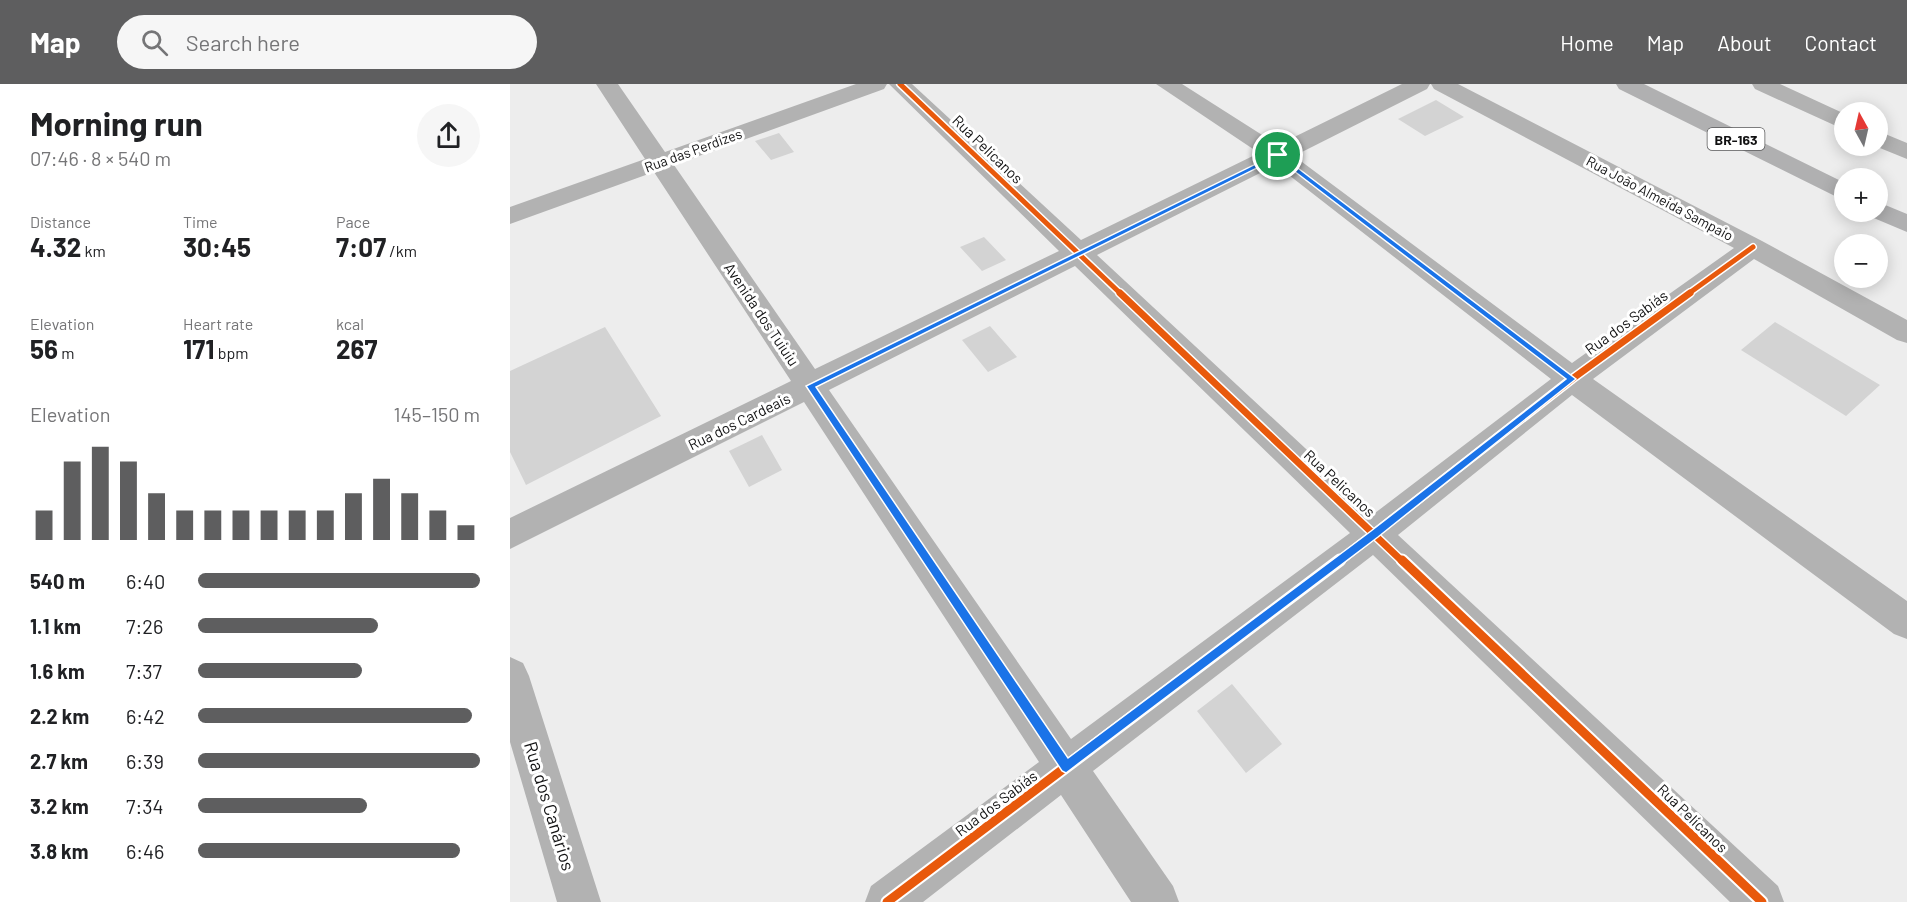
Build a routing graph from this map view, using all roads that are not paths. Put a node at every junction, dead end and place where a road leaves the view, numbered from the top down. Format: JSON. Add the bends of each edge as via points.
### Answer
{"nodes":[{"id":1,"x":608,"y":84,"type":"edge"},
{"id":2,"x":876,"y":84,"type":"edge"},
{"id":3,"x":900,"y":84,"type":"edge"},
{"id":4,"x":1167,"y":84,"type":"edge"},
{"id":5,"x":1419,"y":84,"type":"edge"},
{"id":6,"x":1442,"y":84,"type":"edge"},
{"id":7,"x":1627,"y":84,"type":"edge"},
{"id":8,"x":1762,"y":84,"type":"edge"},
{"id":9,"x":1834,"y":118,"type":"edge"},
{"id":10,"x":1888,"y":143,"type":"edge"},
{"id":11,"x":1907,"y":152,"type":"edge"},
{"id":12,"x":1278,"y":155,"type":"junction"},
{"id":13,"x":660,"y":162,"type":"junction"},
{"id":14,"x":1834,"y":188,"type":"edge"},
{"id":15,"x":1888,"y":215,"type":"edge"},
{"id":16,"x":510,"y":216,"type":"edge"},
{"id":17,"x":1907,"y":224,"type":"edge"},
{"id":18,"x":1753,"y":247,"type":"junction"},
{"id":19,"x":1078,"y":253,"type":"junction"},
{"id":20,"x":1907,"y":333,"type":"edge"},
{"id":21,"x":1572,"y":379,"type":"junction"},
{"id":22,"x":810,"y":386,"type":"junction"},
{"id":23,"x":510,"y":534,"type":"edge"},
{"id":24,"x":1374,"y":534,"type":"junction"},
{"id":25,"x":1907,"y":622,"type":"edge"},
{"id":26,"x":510,"y":676,"type":"edge"},
{"id":27,"x":1066,"y":766,"type":"junction"},
{"id":28,"x":579,"y":902,"type":"edge"},
{"id":29,"x":887,"y":902,"type":"edge"},
{"id":30,"x":1157,"y":902,"type":"edge"},
{"id":31,"x":1762,"y":902,"type":"edge"}],
"edges":[{"from":1,"to":13,"type":"street","name":"Avenida dos Tuiuiu"},
{"from":2,"to":13,"type":"street","name":"Rua das Perdizes"},
{"from":3,"to":19,"type":"street","name":"Rua Pelicanos"},
{"from":4,"to":12,"type":"street"},
{"from":5,"to":12,"type":"street","name":"Rua dos Cardeais"},
{"from":6,"to":18,"type":"street","name":"Rua João Almeida Sampaio"},
{"from":7,"to":14,"type":"highway","number":"BR-163"},
{"from":8,"to":9,"type":"street"},
{"from":10,"to":11,"type":"street"},
{"from":12,"to":19,"type":"street","name":"Rua dos Cardeais"},
{"from":12,"to":21,"type":"street"},
{"from":13,"to":16,"type":"street","name":"Rua das Perdizes"},
{"from":13,"to":22,"type":"street","name":"Avenida dos Tuiuiu"},
{"from":15,"to":17,"type":"highway"},
{"from":18,"to":20,"type":"street","name":"Rua João Almeida Sampaio"},
{"from":18,"to":21,"type":"street","name":"Rua dos Sabiás"},
{"from":19,"to":22,"type":"street","name":"Rua dos Cardeais"},
{"from":19,"to":24,"type":"street","name":"Rua Pelicanos"},
{"from":21,"to":24,"type":"street","name":"Rua dos Sabiás"},
{"from":21,"to":25,"type":"street"},
{"from":22,"to":23,"type":"street","name":"Rua dos Cardeais"},
{"from":22,"to":27,"type":"street","name":"Avenida dos Tuiuiu"},
{"from":24,"to":27,"type":"street","name":"Rua dos Sabiás"},
{"from":24,"to":31,"type":"street","name":"Rua Pelicanos"},
{"from":26,"to":28,"type":"street","name":"Rua dos Canários"},
{"from":27,"to":29,"type":"street","name":"Rua dos Sabiás"},
{"from":27,"to":30,"type":"street","name":"Avenida dos Tuiuiu"}]}
